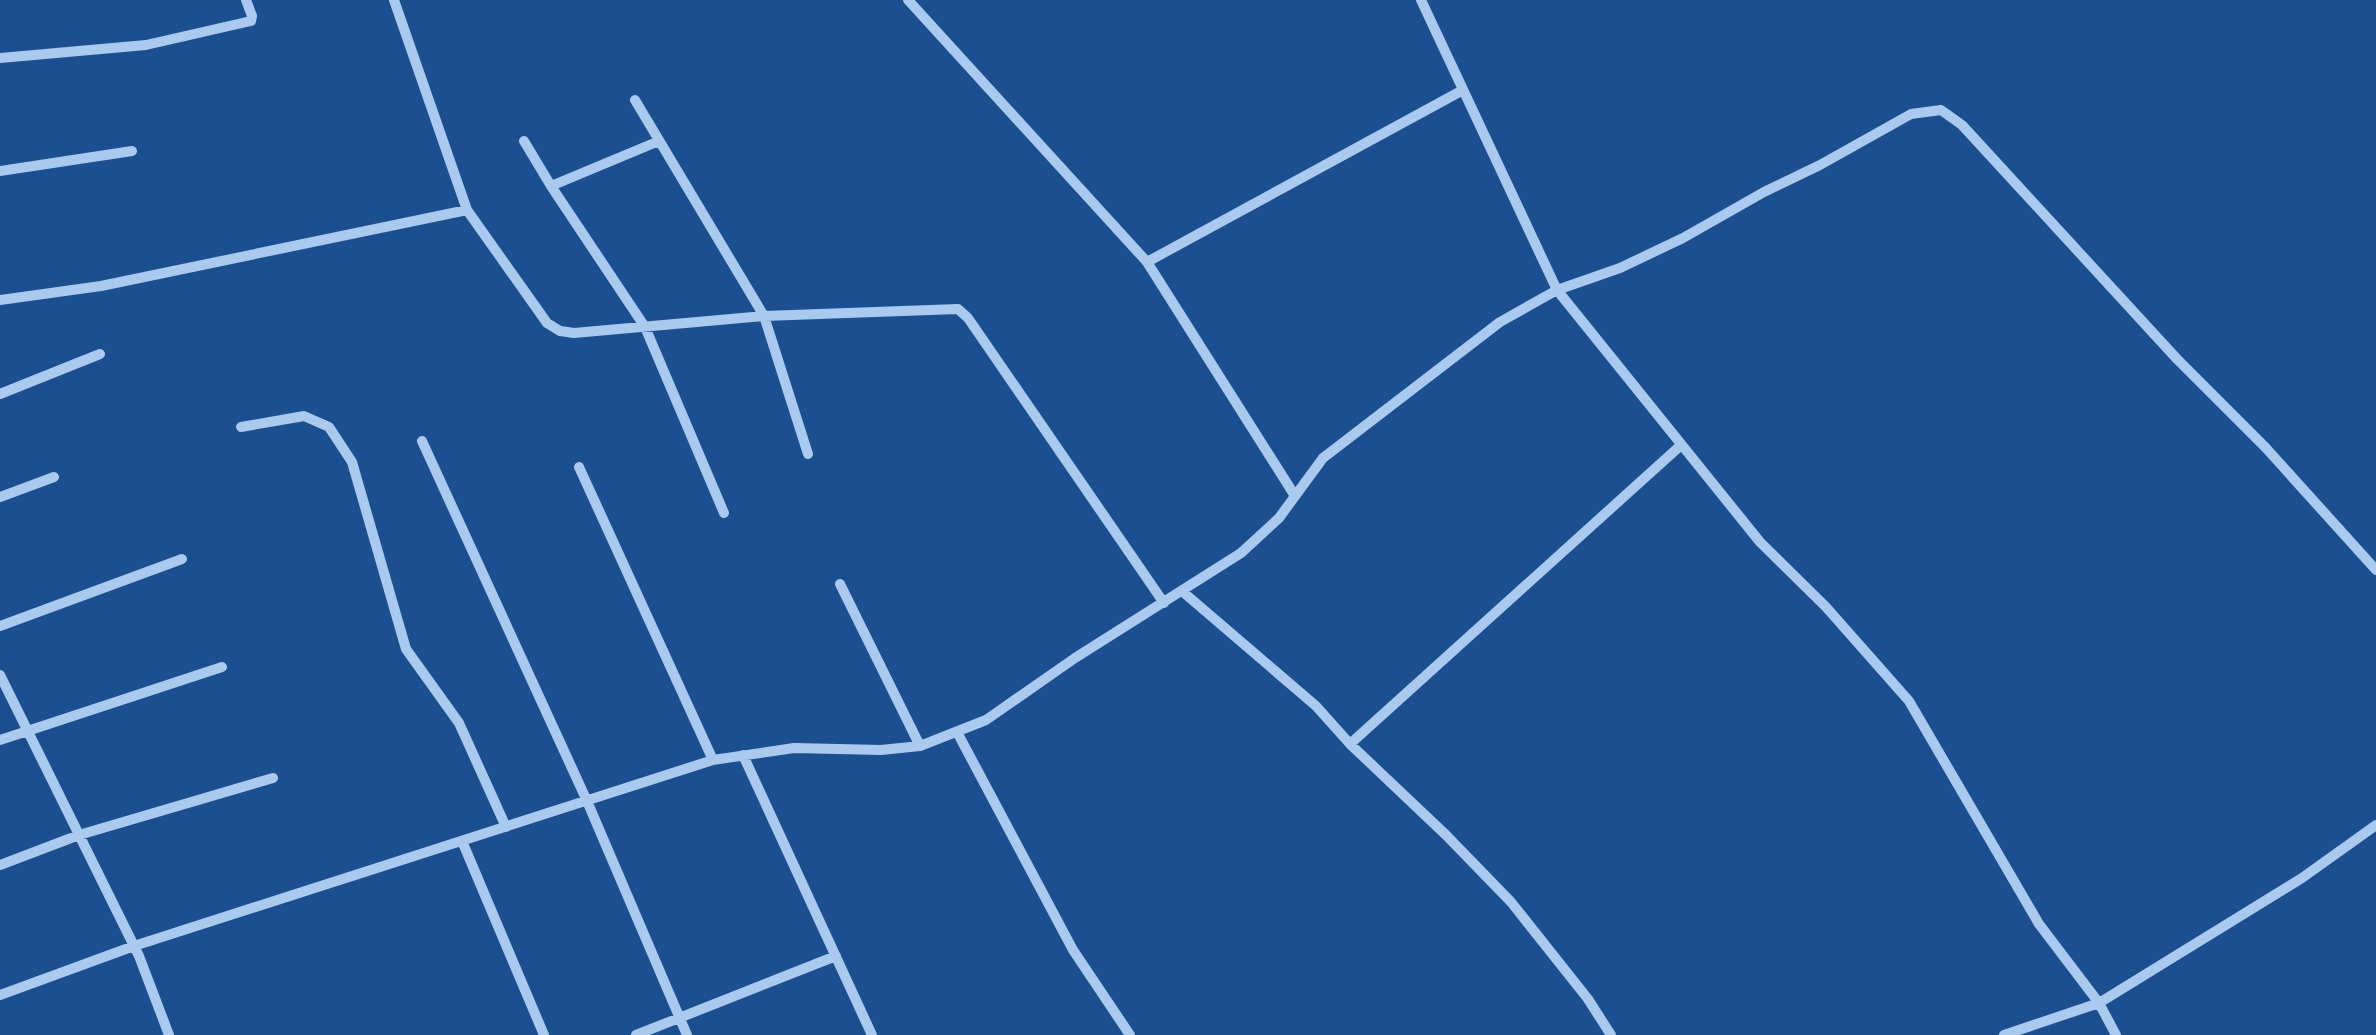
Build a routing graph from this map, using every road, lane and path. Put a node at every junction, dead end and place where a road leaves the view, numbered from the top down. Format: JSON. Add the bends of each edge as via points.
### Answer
{"nodes":[{"id":1,"x":246,"y":0,"type":"edge"},
{"id":2,"x":394,"y":0,"type":"edge"},
{"id":3,"x":908,"y":0,"type":"edge"},
{"id":4,"x":1421,"y":0,"type":"edge"},
{"id":5,"x":0,"y":58,"type":"edge"},
{"id":6,"x":1463,"y":90,"type":"junction"},
{"id":7,"x":634,"y":100,"type":"dead end"},
{"id":8,"x":524,"y":141,"type":"dead end"},
{"id":9,"x":659,"y":141,"type":"junction"},
{"id":10,"x":132,"y":151,"type":"dead end"},
{"id":11,"x":0,"y":171,"type":"edge"},
{"id":12,"x":551,"y":186,"type":"junction"},
{"id":13,"x":467,"y":210,"type":"junction"},
{"id":14,"x":1147,"y":262,"type":"junction"},
{"id":15,"x":1557,"y":290,"type":"junction"},
{"id":16,"x":0,"y":300,"type":"edge"},
{"id":17,"x":764,"y":316,"type":"junction"},
{"id":18,"x":645,"y":327,"type":"junction"},
{"id":19,"x":100,"y":354,"type":"dead end"},
{"id":20,"x":0,"y":394,"type":"edge"},
{"id":21,"x":241,"y":427,"type":"dead end"},
{"id":22,"x":422,"y":441,"type":"dead end"},
{"id":23,"x":1680,"y":446,"type":"junction"},
{"id":24,"x":808,"y":454,"type":"dead end"},
{"id":25,"x":579,"y":467,"type":"dead end"},
{"id":26,"x":54,"y":477,"type":"dead end"},
{"id":27,"x":1295,"y":496,"type":"junction"},
{"id":28,"x":0,"y":497,"type":"edge"},
{"id":29,"x":724,"y":513,"type":"dead end"},
{"id":30,"x":182,"y":559,"type":"dead end"},
{"id":31,"x":2376,"y":570,"type":"edge"},
{"id":32,"x":840,"y":584,"type":"dead end"},
{"id":33,"x":1183,"y":592,"type":"junction"},
{"id":34,"x":1164,"y":603,"type":"junction"},
{"id":35,"x":0,"y":626,"type":"edge"},
{"id":36,"x":222,"y":667,"type":"dead end"},
{"id":37,"x":0,"y":675,"type":"edge"},
{"id":38,"x":27,"y":730,"type":"junction"},
{"id":39,"x":957,"y":732,"type":"junction"},
{"id":40,"x":0,"y":740,"type":"edge"},
{"id":41,"x":1350,"y":744,"type":"junction"},
{"id":42,"x":920,"y":747,"type":"junction"},
{"id":43,"x":743,"y":755,"type":"junction"},
{"id":44,"x":713,"y":760,"type":"junction"},
{"id":45,"x":273,"y":778,"type":"dead end"},
{"id":46,"x":587,"y":801,"type":"junction"},
{"id":47,"x":2376,"y":825,"type":"edge"},
{"id":48,"x":506,"y":826,"type":"junction"},
{"id":49,"x":79,"y":835,"type":"junction"},
{"id":50,"x":462,"y":841,"type":"junction"},
{"id":51,"x":0,"y":865,"type":"edge"},
{"id":52,"x":134,"y":946,"type":"junction"},
{"id":53,"x":836,"y":956,"type":"junction"},
{"id":54,"x":0,"y":995,"type":"edge"},
{"id":55,"x":2099,"y":1003,"type":"junction"},
{"id":56,"x":680,"y":1018,"type":"junction"},
{"id":57,"x":169,"y":1035,"type":"edge"},
{"id":58,"x":544,"y":1035,"type":"edge"},
{"id":59,"x":636,"y":1035,"type":"edge"},
{"id":60,"x":687,"y":1035,"type":"edge"},
{"id":61,"x":872,"y":1035,"type":"edge"},
{"id":62,"x":1130,"y":1035,"type":"edge"},
{"id":63,"x":1611,"y":1035,"type":"edge"},
{"id":64,"x":2004,"y":1035,"type":"edge"},
{"id":65,"x":2116,"y":1035,"type":"edge"}],
"edges":[{"from":1,"to":5,"type":"street","via":[[251,21],[146,45]]},
{"from":2,"to":13,"type":"street"},
{"from":3,"to":14,"type":"street"},
{"from":4,"to":6,"type":"street"},
{"from":6,"to":14,"type":"street"},
{"from":6,"to":15,"type":"street"},
{"from":7,"to":9,"type":"street"},
{"from":8,"to":12,"type":"street"},
{"from":9,"to":12,"type":"street"},
{"from":9,"to":17,"type":"street"},
{"from":10,"to":11,"type":"street"},
{"from":12,"to":18,"type":"street"},
{"from":13,"to":16,"type":"street","via":[[101,286]]},
{"from":13,"to":18,"type":"street","via":[[547,323],[574,333]]},
{"from":14,"to":27,"type":"street"},
{"from":15,"to":23,"type":"street"},
{"from":15,"to":27,"type":"street","via":[[1500,322],[1323,458]]},
{"from":15,"to":31,"type":"street","via":[[1683,238],[1911,114],[1941,110],[1962,125],[2000,165]]},
{"from":17,"to":18,"type":"street"},
{"from":17,"to":24,"type":"street"},
{"from":17,"to":34,"type":"street","via":[[958,309],[968,318]]},
{"from":18,"to":29,"type":"street"},
{"from":19,"to":20,"type":"street"},
{"from":21,"to":48,"type":"street","via":[[304,416],[329,427],[352,462],[406,649],[459,723]]},
{"from":22,"to":46,"type":"street"},
{"from":23,"to":41,"type":"street"},
{"from":23,"to":55,"type":"street","via":[[1760,542],[1826,607],[1909,701],[2039,924]]},
{"from":25,"to":44,"type":"street"},
{"from":26,"to":28,"type":"street"},
{"from":27,"to":33,"type":"street","via":[[1279,518],[1241,554]]},
{"from":30,"to":35,"type":"street"},
{"from":32,"to":42,"type":"street"},
{"from":33,"to":34,"type":"street"},
{"from":33,"to":41,"type":"street","via":[[1316,706]]},
{"from":34,"to":39,"type":"street","via":[[986,720]]},
{"from":36,"to":38,"type":"street"},
{"from":37,"to":38,"type":"street"},
{"from":38,"to":40,"type":"street"},
{"from":38,"to":49,"type":"street"},
{"from":39,"to":42,"type":"street"},
{"from":39,"to":62,"type":"street","via":[[1073,950]]},
{"from":41,"to":63,"type":"street","via":[[1446,834],[1511,902],[1588,999]]},
{"from":42,"to":43,"type":"street","via":[[794,748]]},
{"from":43,"to":44,"type":"street"},
{"from":43,"to":53,"type":"street"},
{"from":44,"to":46,"type":"street"},
{"from":45,"to":49,"type":"street"},
{"from":46,"to":48,"type":"street"},
{"from":46,"to":56,"type":"street"},
{"from":47,"to":55,"type":"street","via":[[2302,878]]},
{"from":48,"to":50,"type":"street"},
{"from":49,"to":51,"type":"street"},
{"from":49,"to":52,"type":"street"},
{"from":50,"to":52,"type":"street"},
{"from":50,"to":58,"type":"street"},
{"from":52,"to":54,"type":"street"},
{"from":52,"to":57,"type":"street"},
{"from":53,"to":56,"type":"street"},
{"from":53,"to":61,"type":"street"},
{"from":55,"to":64,"type":"street"},
{"from":55,"to":65,"type":"street"},
{"from":56,"to":59,"type":"street"},
{"from":56,"to":60,"type":"street"}]}
